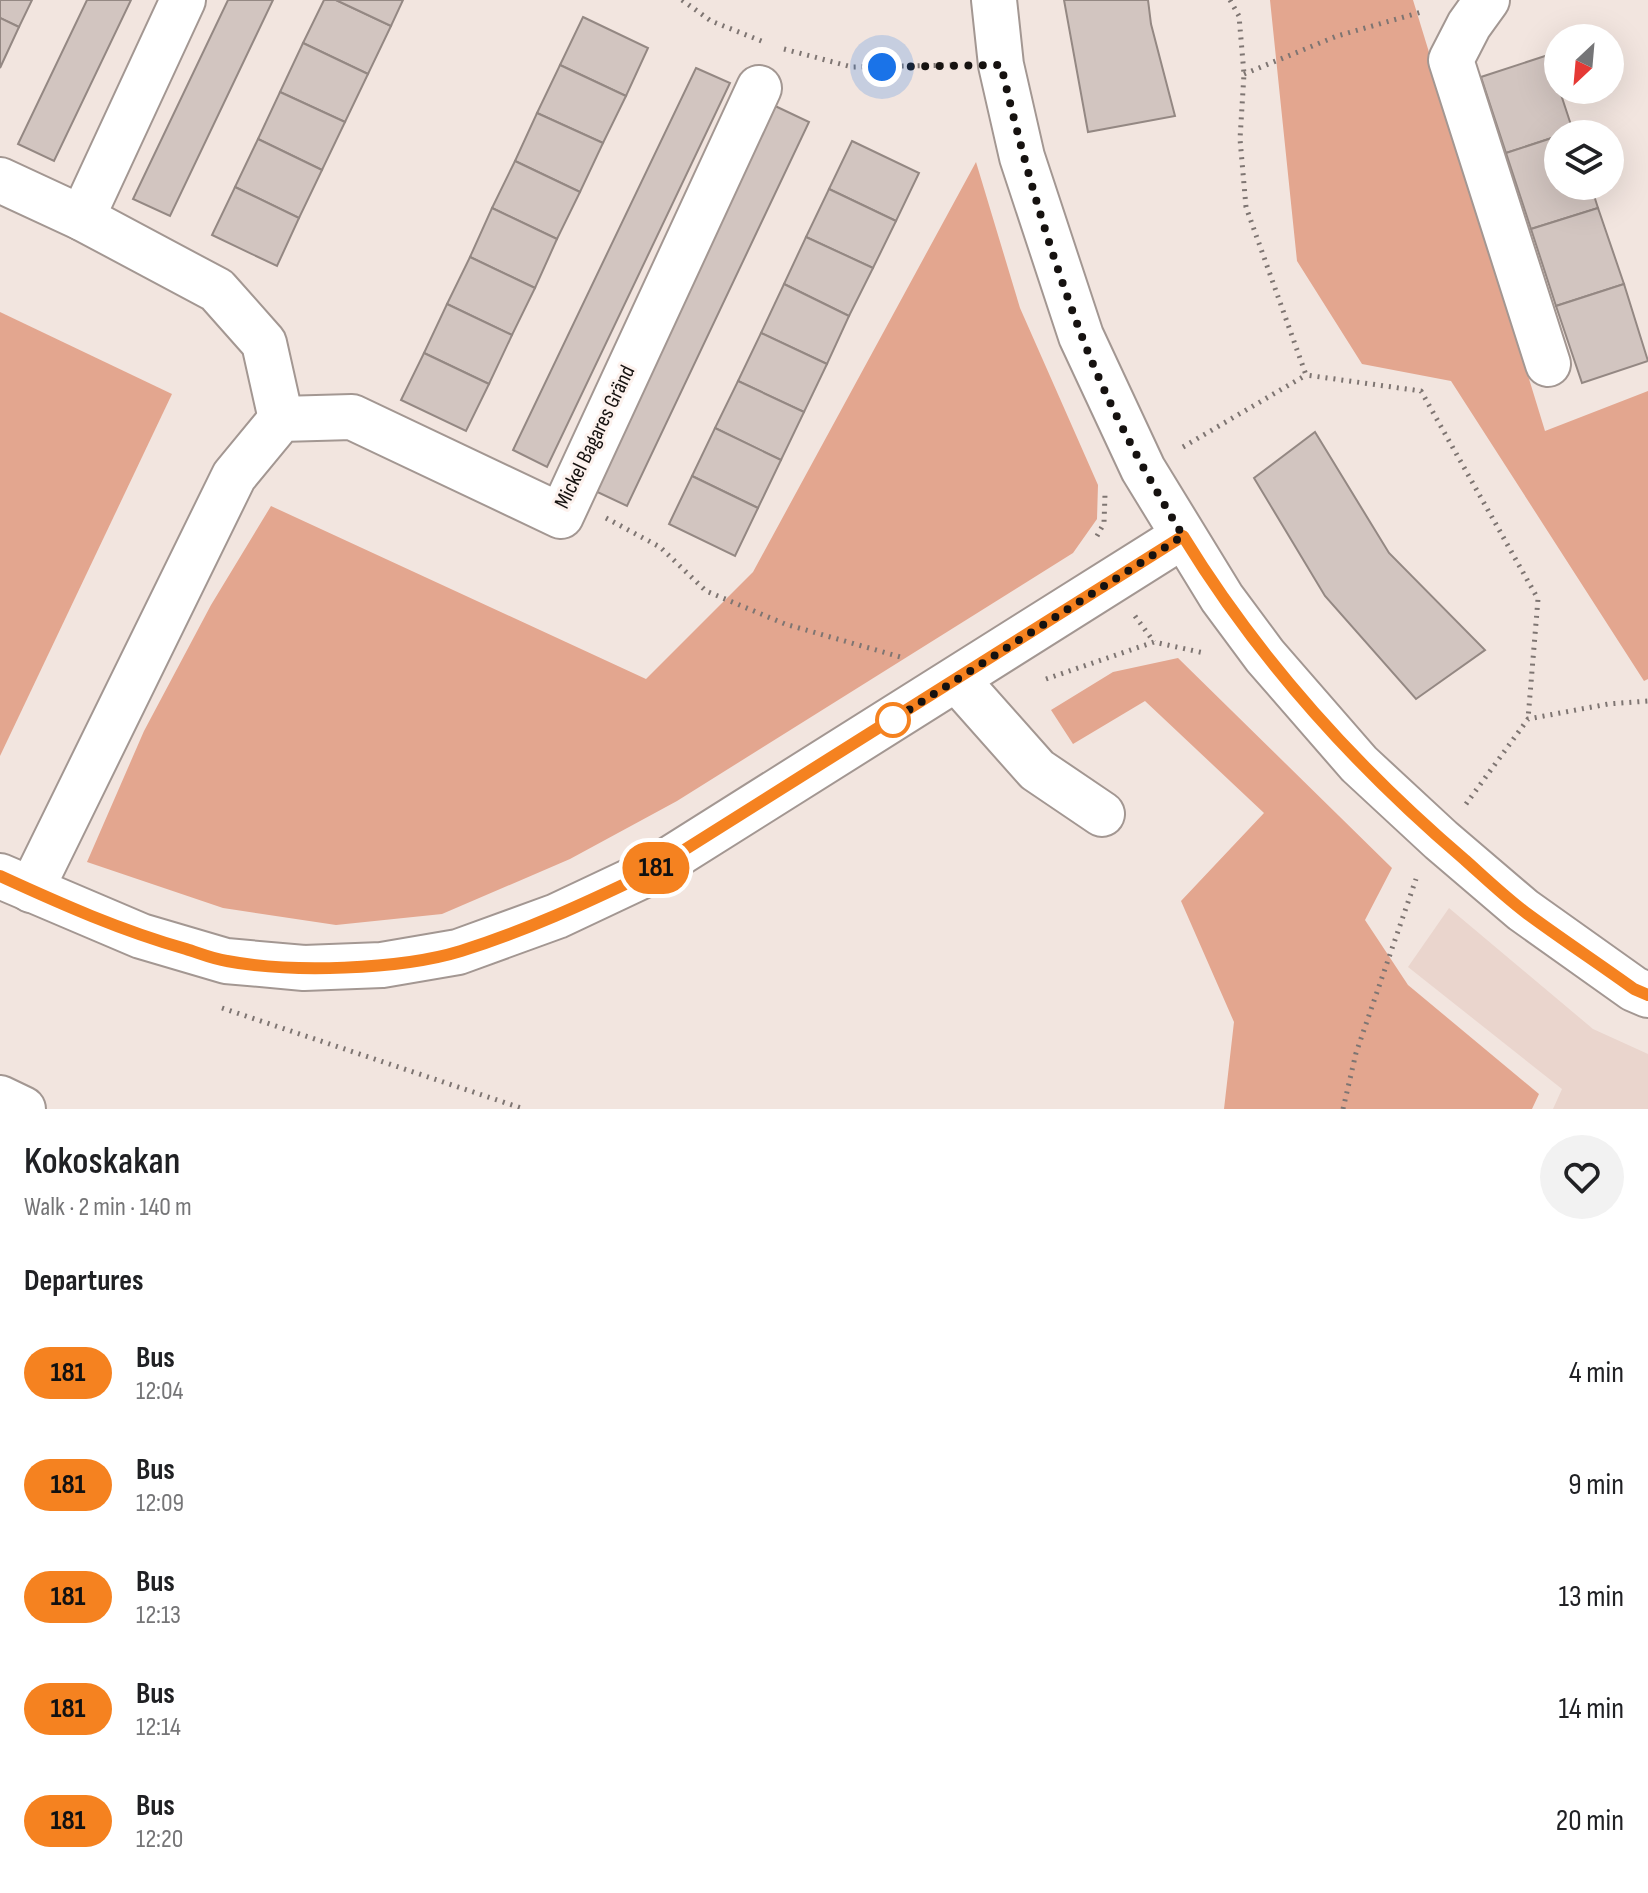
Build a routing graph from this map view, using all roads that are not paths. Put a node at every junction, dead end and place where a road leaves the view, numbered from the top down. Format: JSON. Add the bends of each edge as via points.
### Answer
{"nodes":[{"id":1,"x":183,"y":0,"type":"edge"},
{"id":2,"x":994,"y":0,"type":"edge"},
{"id":3,"x":1487,"y":0,"type":"edge"},
{"id":4,"x":759,"y":88,"type":"dead end"},
{"id":5,"x":0,"y":180,"type":"edge"},
{"id":6,"x":82,"y":218,"type":"junction"},
{"id":7,"x":1548,"y":364,"type":"dead end"},
{"id":8,"x":281,"y":419,"type":"junction"},
{"id":9,"x":1183,"y":536,"type":"junction"},
{"id":10,"x":967,"y":692,"type":"junction"},
{"id":11,"x":1102,"y":814,"type":"dead end"},
{"id":12,"x":16,"y":883,"type":"edge"},
{"id":13,"x":1648,"y":995,"type":"edge"},
{"id":14,"x":0,"y":1098,"type":"edge"},
{"id":15,"x":23,"y":1109,"type":"edge"}],
"edges":[{"from":1,"to":6,"type":"street"},
{"from":2,"to":9,"type":"street","via":[[1001,65],[1022,157],[1081,336],[1143,469]]},
{"from":3,"to":7,"type":"street","via":[[1451,60]]},
{"from":4,"to":8,"type":"street","name":"Mickel Bagares Gränd","via":[[561,516],[352,417]]},
{"from":5,"to":6,"type":"street"},
{"from":6,"to":8,"type":"street","via":[[217,290],[264,343]]},
{"from":8,"to":12,"type":"street","via":[[234,476]]},
{"from":9,"to":10,"type":"street"},
{"from":9,"to":13,"type":"street","via":[[1265,656],[1359,764],[1523,910]]},
{"from":10,"to":11,"type":"street","via":[[1037,770]]},
{"from":10,"to":12,"type":"street","via":[[646,874],[557,916],[458,952],[335,967],[226,961],[141,936]]},
{"from":14,"to":15,"type":"street"}]}
